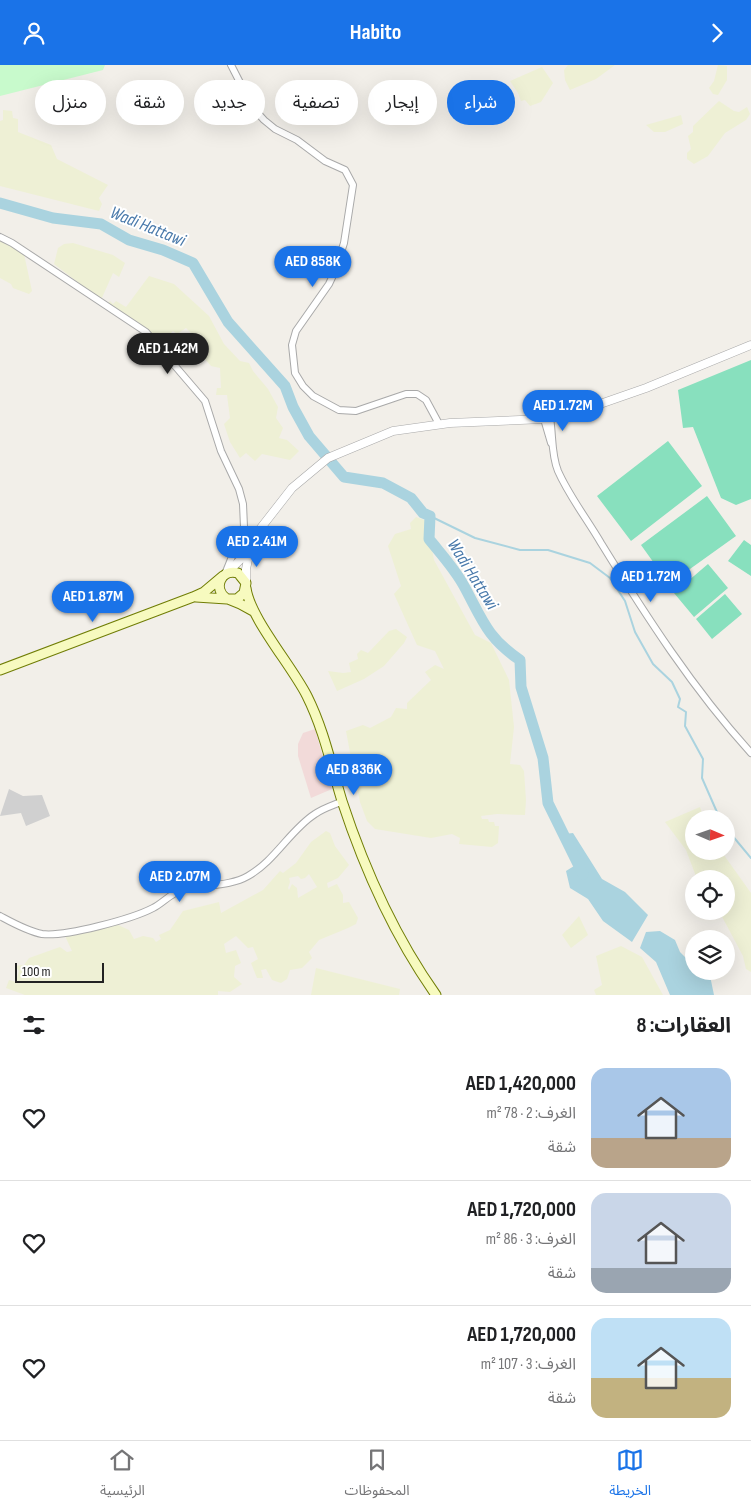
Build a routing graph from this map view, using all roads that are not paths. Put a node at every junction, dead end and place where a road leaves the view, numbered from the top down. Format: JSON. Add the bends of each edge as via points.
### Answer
{"nodes":[{"id":1,"x":231,"y":65,"type":"edge"},
{"id":2,"x":0,"y":237,"type":"edge"},
{"id":3,"x":751,"y":345,"type":"edge"},
{"id":4,"x":547,"y":419,"type":"junction"},
{"id":5,"x":439,"y":424,"type":"junction"},
{"id":6,"x":250,"y":551,"type":"junction"},
{"id":7,"x":224,"y":575,"type":"junction"},
{"id":8,"x":246,"y":586,"type":"junction"},
{"id":9,"x":193,"y":597,"type":"junction"},
{"id":10,"x":228,"y":599,"type":"junction"},
{"id":11,"x":254,"y":611,"type":"junction"},
{"id":12,"x":0,"y":670,"type":"edge"},
{"id":13,"x":751,"y":753,"type":"edge"},
{"id":14,"x":343,"y":801,"type":"junction"},
{"id":15,"x":0,"y":916,"type":"edge"},
{"id":16,"x":436,"y":995,"type":"edge"}],
"edges":[{"from":1,"to":5,"type":"street","via":[[253,108],[264,120],[325,161],[345,170],[353,185],[344,243],[335,271],[330,284],[296,331],[292,345],[292,361],[302,386],[339,410],[356,411],[406,394],[417,394],[426,400]]},
{"from":2,"to":7,"type":"street","via":[[146,333],[206,401],[221,451],[243,504],[244,527]]},
{"from":3,"to":4,"type":"street","via":[[646,388]]},
{"from":4,"to":5,"type":"street"},
{"from":4,"to":13,"type":"street","via":[[558,471],[633,595],[675,658]]},
{"from":5,"to":6,"type":"street","via":[[393,431],[328,458],[292,488],[260,529]]},
{"from":6,"to":7,"type":"street"},
{"from":6,"to":8,"type":"street"},
{"from":7,"to":8,"type":"main road","via":[[238,573]]},
{"from":7,"to":9,"type":"main road"},
{"from":7,"to":10,"type":"main road","via":[[219,589]]},
{"from":8,"to":10,"type":"main road","via":[[237,599]]},
{"from":8,"to":11,"type":"main road"},
{"from":9,"to":10,"type":"main road"},
{"from":9,"to":12,"type":"main road"},
{"from":10,"to":11,"type":"main road"},
{"from":11,"to":14,"type":"main road","via":[[307,696],[323,733]]},
{"from":14,"to":15,"type":"street","via":[[314,814],[264,866],[247,877],[178,891],[140,913],[62,934],[42,934]]},
{"from":14,"to":16,"type":"main road","via":[[356,840],[392,921]]}]}
